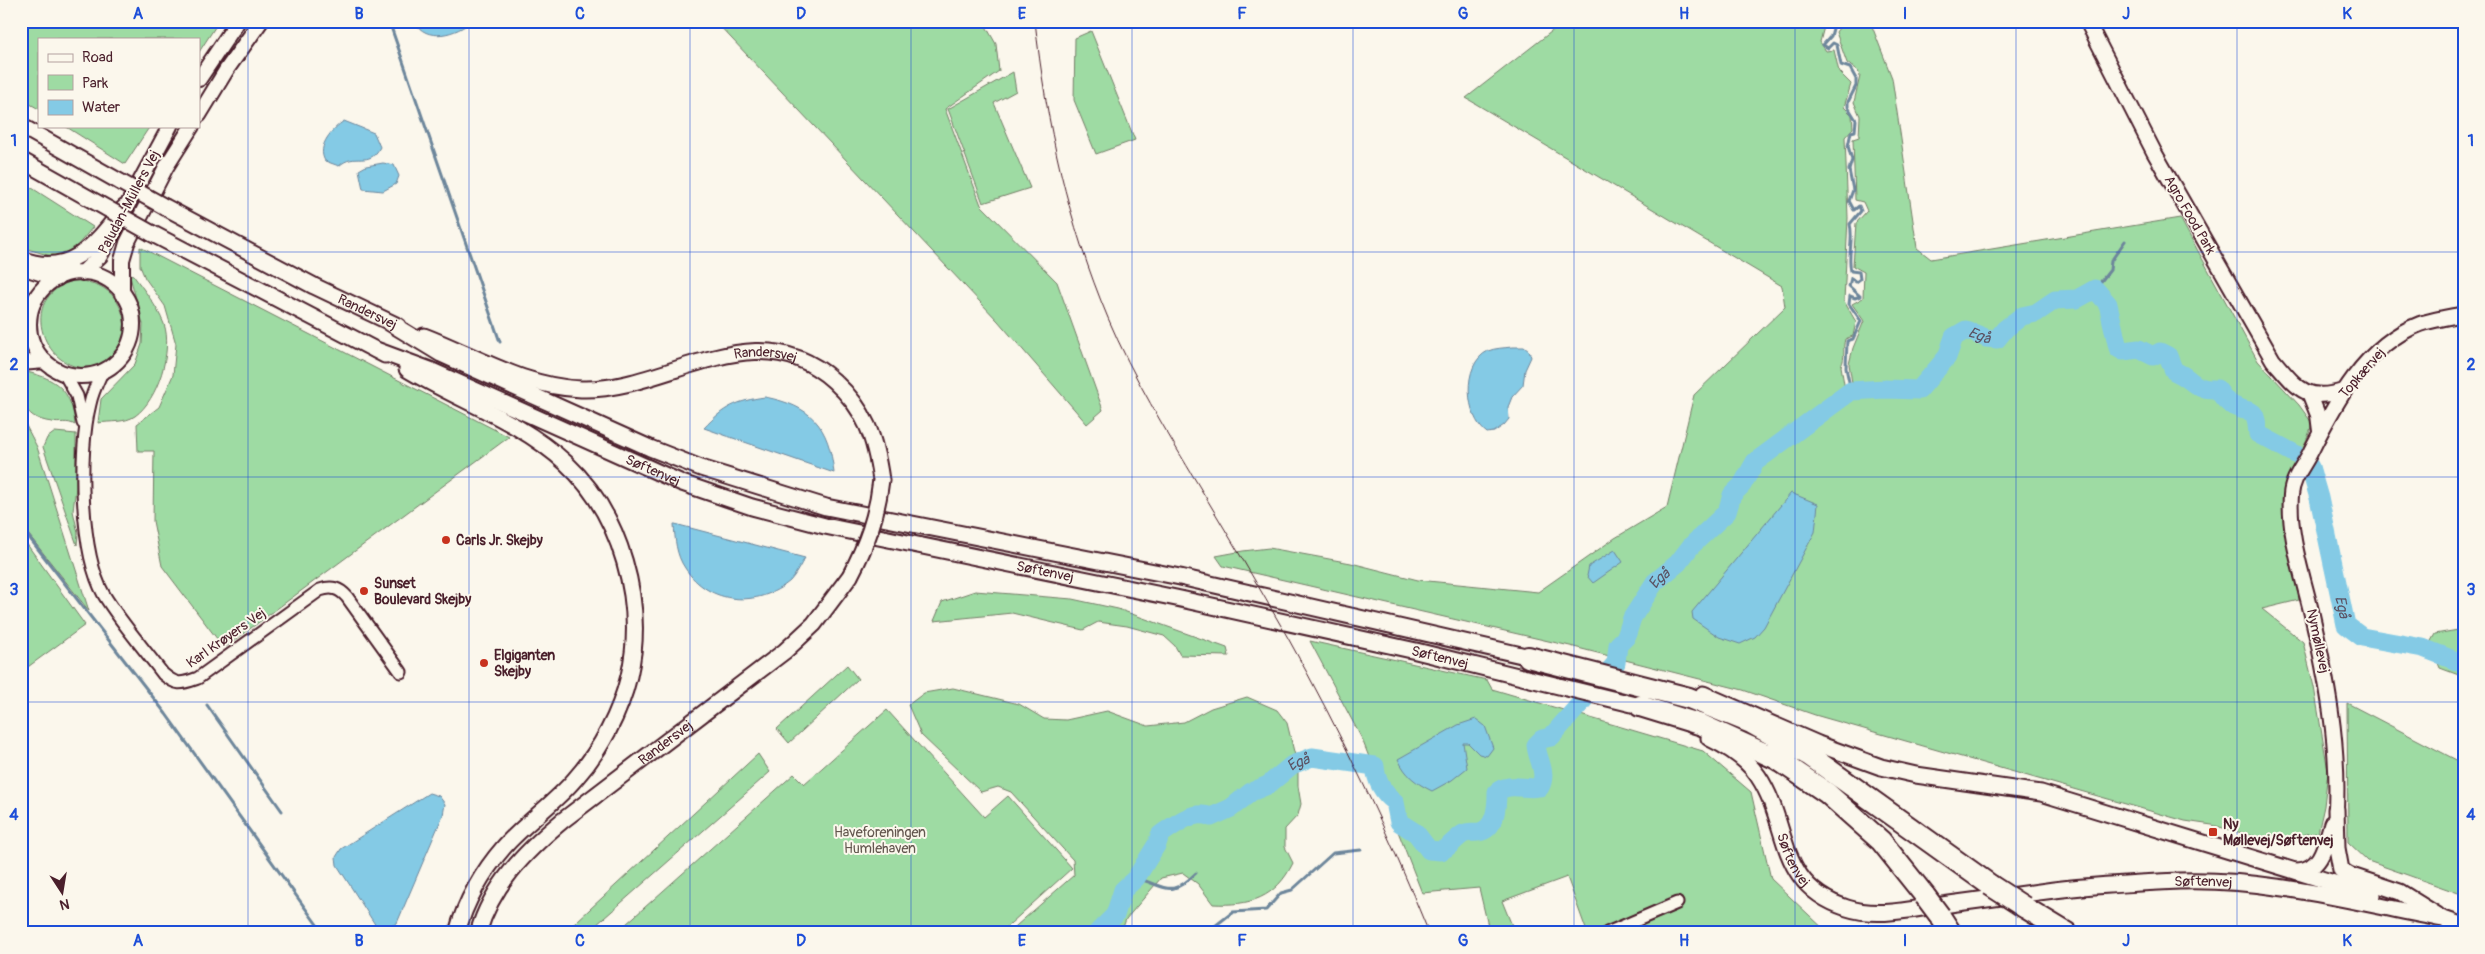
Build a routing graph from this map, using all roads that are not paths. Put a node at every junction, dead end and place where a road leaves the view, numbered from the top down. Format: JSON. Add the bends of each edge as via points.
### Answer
{"nodes":[{"id":1,"x":261,"y":21,"type":"edge"},
{"id":2,"x":2087,"y":21,"type":"edge"},
{"id":3,"x":235,"y":24,"type":"edge"},
{"id":4,"x":200,"y":77,"type":"edge"},
{"id":5,"x":200,"y":113,"type":"edge"},
{"id":6,"x":21,"y":126,"type":"edge"},
{"id":7,"x":169,"y":128,"type":"edge"},
{"id":8,"x":191,"y":128,"type":"edge"},
{"id":9,"x":21,"y":160,"type":"edge"},
{"id":10,"x":124,"y":208,"type":"junction"},
{"id":11,"x":21,"y":259,"type":"edge"},
{"id":12,"x":21,"y":266,"type":"edge"},
{"id":13,"x":82,"y":273,"type":"junction"},
{"id":14,"x":57,"y":278,"type":"junction"},
{"id":15,"x":122,"y":294,"type":"junction"},
{"id":16,"x":21,"y":296,"type":"edge"},
{"id":17,"x":2464,"y":314,"type":"edge"},
{"id":18,"x":29,"y":320,"type":"junction"},
{"id":19,"x":390,"y":323,"type":"junction"},
{"id":20,"x":21,"y":338,"type":"edge"},
{"id":21,"x":376,"y":350,"type":"junction"},
{"id":22,"x":45,"y":361,"type":"junction"},
{"id":23,"x":21,"y":363,"type":"edge"},
{"id":24,"x":102,"y":372,"type":"junction"},
{"id":25,"x":64,"y":373,"type":"junction"},
{"id":26,"x":2343,"y":391,"type":"junction"},
{"id":27,"x":2310,"y":395,"type":"junction"},
{"id":28,"x":2320,"y":431,"type":"junction"},
{"id":29,"x":85,"y":433,"type":"junction"},
{"id":30,"x":2296,"y":475,"type":"joint"},
{"id":31,"x":1528,"y":657,"type":"joint"},
{"id":32,"x":401,"y":672,"type":"dead end"},
{"id":33,"x":1654,"y":684,"type":"junction"},
{"id":34,"x":1639,"y":706,"type":"junction"},
{"id":35,"x":2336,"y":810,"type":"junction"},
{"id":36,"x":2297,"y":871,"type":"junction"},
{"id":37,"x":1677,"y":903,"type":"dead end"},
{"id":38,"x":2443,"y":919,"type":"junction"},
{"id":39,"x":1945,"y":925,"type":"edge"},
{"id":40,"x":2464,"y":926,"type":"edge"},
{"id":41,"x":457,"y":933,"type":"edge"},
{"id":42,"x":478,"y":933,"type":"edge"},
{"id":43,"x":1608,"y":933,"type":"edge"},
{"id":44,"x":2067,"y":933,"type":"edge"}],
"edges":[{"from":1,"to":5,"type":"street"},
{"from":2,"to":27,"type":"street","name":"Agro Food Park","via":[[2154,152],[2273,360]]},
{"from":3,"to":4,"type":"street"},
{"from":6,"to":19,"type":"main road","name":"Randersvej","bridge":true,"via":[[165,206]]},
{"from":7,"to":10,"type":"street","name":"Paludan-Müllers Vej"},
{"from":8,"to":15,"type":"street","name":"Paludan-Müllers Vej","via":[[166,167],[127,243],[122,260]]},
{"from":9,"to":21,"type":"main road","bridge":true,"via":[[151,233]]},
{"from":10,"to":11,"type":"main road","via":[[96,243],[81,255],[56,264]]},
{"from":10,"to":13,"type":"street","name":"Paludan-Müllers Vej","via":[[100,256]]},
{"from":12,"to":14,"type":"main road"},
{"from":13,"to":14,"type":"street"},
{"from":13,"to":15,"type":"street","via":[[100,277]]},
{"from":14,"to":18,"type":"street","via":[[43,287],[34,299]]},
{"from":15,"to":24,"type":"street","via":[[134,319],[133,335],[118,362]]},
{"from":16,"to":18,"type":"main road"},
{"from":17,"to":26,"type":"street","name":"Topkærvej","via":[[2418,325],[2394,339],[2370,359]]},
{"from":18,"to":20,"type":"street"},
{"from":18,"to":22,"type":"street","via":[[33,342]]},
{"from":19,"to":31,"type":"main road","name":"Søftenvej","via":[[441,354],[650,448],[701,468],[798,498],[1180,577]]},
{"from":19,"to":42,"type":"main road","name":"Randersvej","bridge":true,"via":[[446,344],[505,372],[563,388],[623,384],[728,353],[759,350],[792,357],[823,371],[848,393],[868,422],[877,452],[880,480],[878,509],[871,532],[850,576],[814,624],[785,651],[562,820],[527,851],[492,900]]},
{"from":21,"to":34,"type":"main road","name":"Søftenvej","via":[[430,370],[682,483],[752,507],[825,526],[1176,598]]},
{"from":21,"to":41,"type":"main road","via":[[426,380],[528,432],[567,464],[593,494],[614,532],[628,578],[634,631],[629,675],[614,718],[596,752],[575,780],[504,847],[476,887]]},
{"from":22,"to":23,"type":"street"},
{"from":22,"to":25,"type":"street"},
{"from":24,"to":25,"type":"street","via":[[84,375]]},
{"from":24,"to":29,"type":"street","name":"Karl Krøyers Vej","via":[[89,405]]},
{"from":25,"to":29,"type":"street","name":"Karl Krøyers Vej","via":[[81,409]]},
{"from":26,"to":27,"type":"street","via":[[2325,396]]},
{"from":26,"to":28,"type":"street","name":"Topkærvej"},
{"from":27,"to":28,"type":"street","name":"Agro Food Park"},
{"from":28,"to":30,"type":"street","name":"Topkærvej"},
{"from":29,"to":32,"type":"street","name":"Karl Krøyers Vej","via":[[84,511],[94,572],[104,595],[172,682],[183,683],[198,678],[328,587],[336,588],[347,597]]},
{"from":30,"to":35,"type":"street","name":"Nymøllevej","via":[[2291,493],[2294,536],[2332,714],[2338,773]]},
{"from":31,"to":33,"type":"highway"},
{"from":33,"to":36,"type":"main road","name":"Søftenvej","via":[[1725,702],[1818,744],[1881,767],[2041,793]]},
{"from":33,"to":44,"type":"highway","bridge":true,"via":[[1722,710],[1780,738],[1838,775],[1990,885]]},
{"from":34,"to":38,"type":"main road","name":"Søftenvej","via":[[1721,744],[1748,763],[1765,788],[1789,857],[1798,873],[1825,899],[1847,908],[1880,912],[2056,890],[2182,881],[2268,886]]},
{"from":34,"to":39,"type":"highway","bridge":true,"via":[[1702,725],[1777,759],[1827,793],[1881,841]]},
{"from":35,"to":36,"type":"main road","via":[[2318,861],[2309,870]]},
{"from":35,"to":38,"type":"main road","via":[[2341,870],[2400,892]]},
{"from":36,"to":38,"type":"main road","name":"Søftenvej"},
{"from":37,"to":43,"type":"street"},
{"from":38,"to":40,"type":"main road","name":"Søftenvej"}]}
